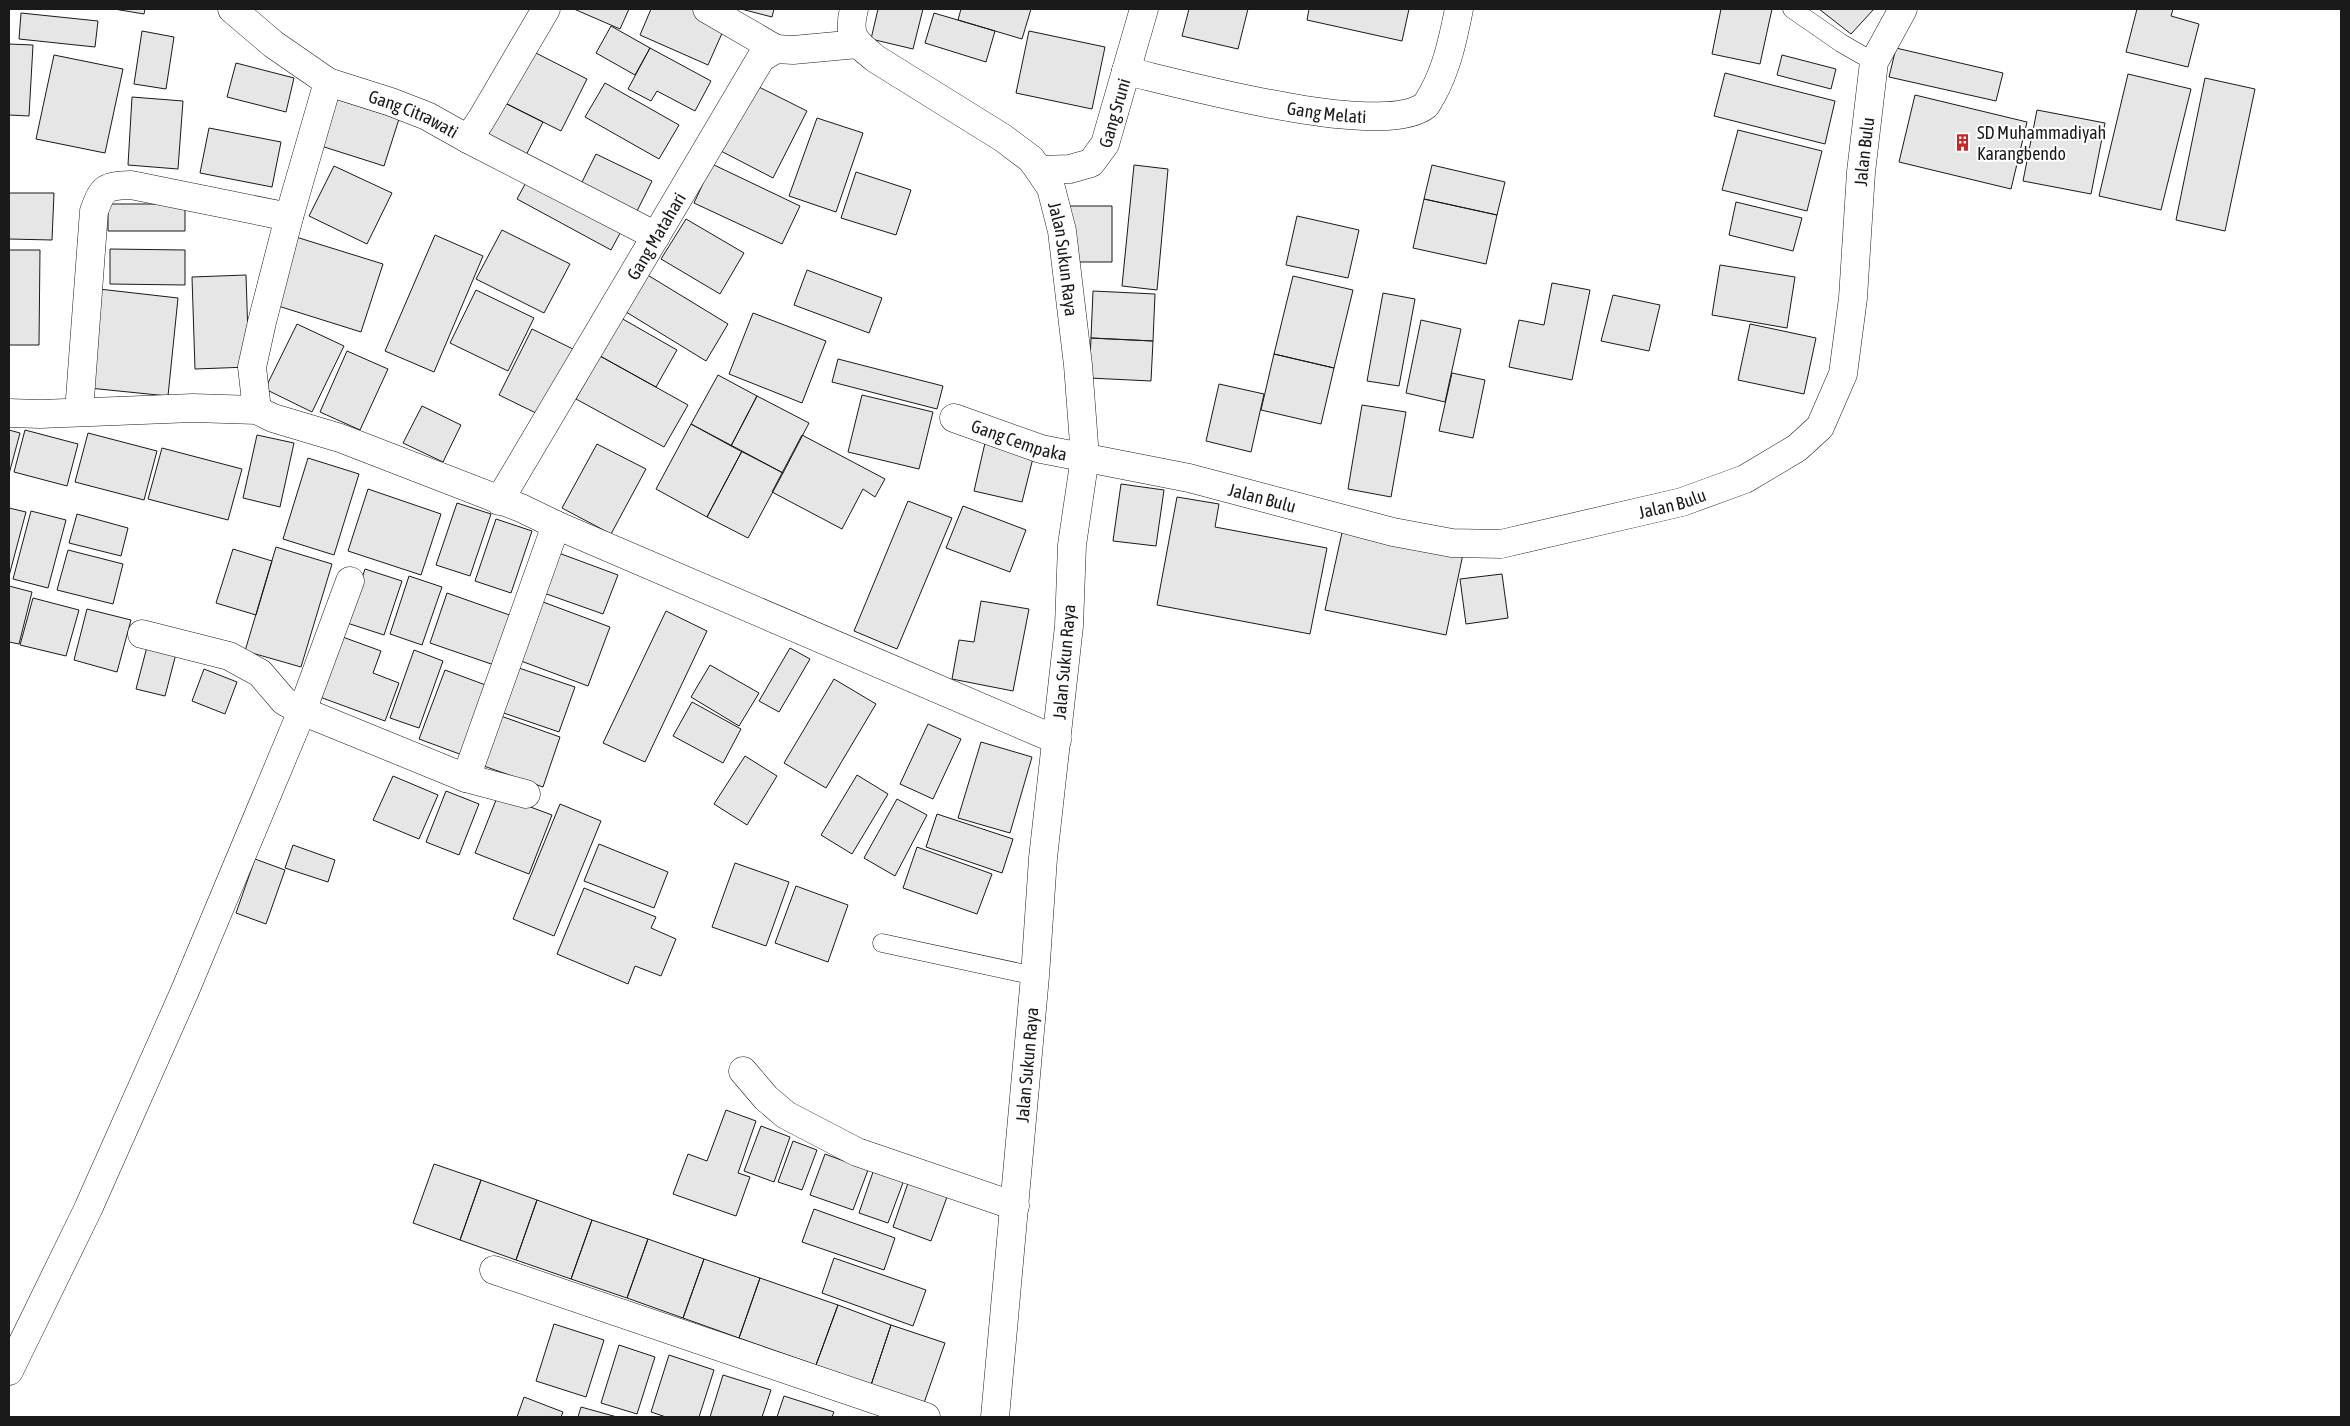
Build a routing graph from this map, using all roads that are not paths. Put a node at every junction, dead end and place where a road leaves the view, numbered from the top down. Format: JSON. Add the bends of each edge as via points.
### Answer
{"nodes":[{"id":1,"x":232,"y":9,"type":"edge"},
{"id":2,"x":546,"y":9,"type":"edge"},
{"id":3,"x":707,"y":9,"type":"edge"},
{"id":4,"x":854,"y":9,"type":"edge"},
{"id":5,"x":1144,"y":9,"type":"edge"},
{"id":6,"x":1459,"y":9,"type":"edge"},
{"id":7,"x":1792,"y":9,"type":"edge"},
{"id":8,"x":1903,"y":9,"type":"edge"},
{"id":9,"x":858,"y":44,"type":"junction"},
{"id":10,"x":776,"y":49,"type":"junction"},
{"id":11,"x":1874,"y":62,"type":"junction"},
{"id":12,"x":1126,"y":71,"type":"junction"},
{"id":13,"x":328,"y":82,"type":"junction"},
{"id":14,"x":468,"y":139,"type":"junction"},
{"id":15,"x":1039,"y":170,"type":"junction"},
{"id":16,"x":289,"y":218,"type":"junction"},
{"id":17,"x":656,"y":236,"type":"junction"},
{"id":18,"x":257,"y":410,"type":"junction"},
{"id":19,"x":78,"y":412,"type":"junction"},
{"id":20,"x":9,"y":413,"type":"edge"},
{"id":21,"x":954,"y":418,"type":"dead end"},
{"id":22,"x":1085,"y":457,"type":"junction"},
{"id":23,"x":499,"y":501,"type":"junction"},
{"id":24,"x":556,"y":525,"type":"junction"},
{"id":25,"x":350,"y":581,"type":"dead end"},
{"id":26,"x":142,"y":634,"type":"dead end"},
{"id":27,"x":302,"y":711,"type":"junction"},
{"id":28,"x":1057,"y":740,"type":"junction"},
{"id":29,"x":466,"y":778,"type":"junction"},
{"id":30,"x":526,"y":794,"type":"dead end"},
{"id":31,"x":882,"y":943,"type":"dead end"},
{"id":32,"x":1035,"y":976,"type":"junction"},
{"id":33,"x":743,"y":1071,"type":"dead end"},
{"id":34,"x":1015,"y":1206,"type":"junction"},
{"id":35,"x":494,"y":1270,"type":"dead end"},
{"id":36,"x":9,"y":1372,"type":"edge"},
{"id":37,"x":926,"y":1417,"type":"edge"},
{"id":38,"x":995,"y":1417,"type":"edge"}],
"edges":[{"from":1,"to":13,"type":"street","name":"Gang Citrawati","via":[[273,44]]},
{"from":2,"to":14,"type":"street","name":"Gang Citrawati"},
{"from":3,"to":10,"type":"street"},
{"from":4,"to":9,"type":"street","via":[[850,26]]},
{"from":5,"to":12,"type":"street","name":"Gang Sruni"},
{"from":6,"to":12,"type":"street","name":"Gang Melati","via":[[1442,76],[1426,104],[1400,115],[1367,118],[1296,109]]},
{"from":7,"to":11,"type":"lane"},
{"from":8,"to":11,"type":"street","name":"Jalan Bulu"},
{"from":9,"to":10,"type":"street"},
{"from":9,"to":15,"type":"street","name":"Jalan Sukun Raya","via":[[876,59],[1003,138],[1031,159]]},
{"from":10,"to":17,"type":"street","name":"Gang Matahari","via":[[761,58]]},
{"from":11,"to":22,"type":"street","name":"Jalan Bulu","via":[[1843,374],[1820,427],[1797,448],[1745,480],[1682,502],[1501,544],[1452,543],[1393,532],[1189,478]]},
{"from":12,"to":15,"type":"street","name":"Gang Sruni","via":[[1105,144],[1091,163],[1070,169]]},
{"from":13,"to":14,"type":"street","name":"Gang Citrawati","via":[[427,116]]},
{"from":13,"to":16,"type":"street"},
{"from":14,"to":17,"type":"street"},
{"from":15,"to":22,"type":"street","name":"Jalan Sukun Raya","via":[[1051,188],[1062,230]]},
{"from":16,"to":18,"type":"street","via":[[252,367]]},
{"from":16,"to":19,"type":"street","via":[[131,185],[111,186],[101,193],[94,211]]},
{"from":17,"to":23,"type":"street","name":"Gang Matahari"},
{"from":18,"to":19,"type":"street","via":[[193,408]]},
{"from":18,"to":23,"type":"street","via":[[340,438]]},
{"from":19,"to":20,"type":"street"},
{"from":21,"to":22,"type":"street","name":"Gang Cempaka","via":[[1041,449]]},
{"from":22,"to":28,"type":"street","name":"Jalan Sukun Raya","via":[[1072,545],[1069,626]]},
{"from":23,"to":24,"type":"street"},
{"from":24,"to":28,"type":"street"},
{"from":24,"to":29,"type":"street"},
{"from":25,"to":27,"type":"street"},
{"from":26,"to":27,"type":"street","via":[[229,656],[260,673],[284,701]]},
{"from":27,"to":29,"type":"street"},
{"from":27,"to":36,"type":"street","via":[[184,994],[88,1209]]},
{"from":28,"to":32,"type":"street","name":"Jalan Sukun Raya","via":[[1043,858]]},
{"from":29,"to":30,"type":"street"},
{"from":31,"to":32,"type":"lane"},
{"from":32,"to":34,"type":"street","name":"Jalan Sukun Raya"},
{"from":33,"to":34,"type":"street","via":[[786,1115],[857,1152]]},
{"from":34,"to":38,"type":"street","name":"Jalan Sukun Raya"},
{"from":35,"to":37,"type":"street"}]}
